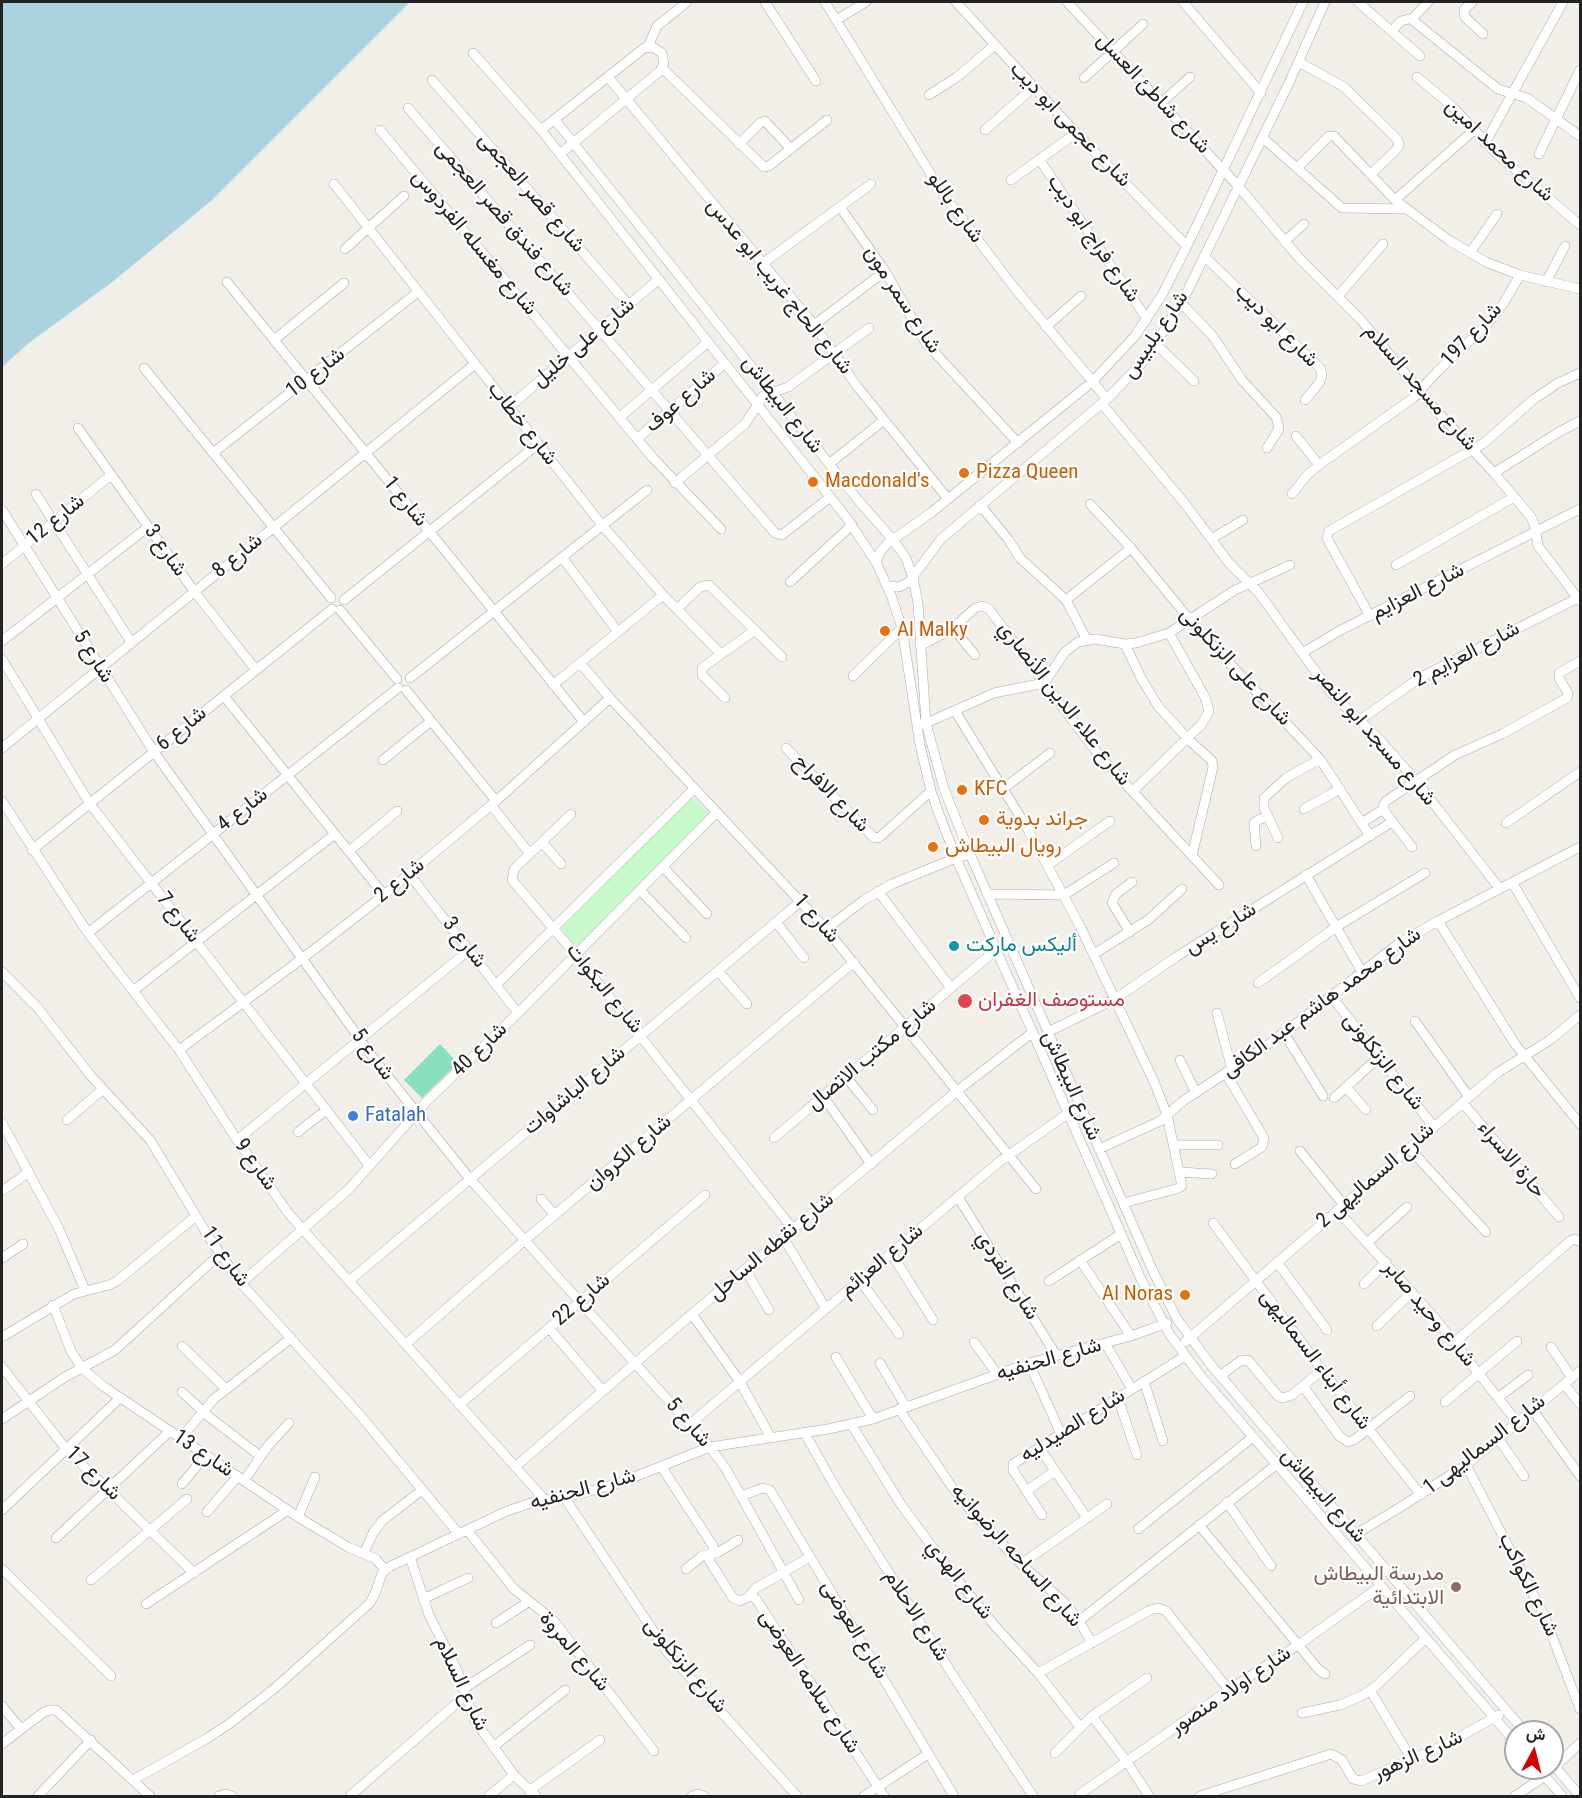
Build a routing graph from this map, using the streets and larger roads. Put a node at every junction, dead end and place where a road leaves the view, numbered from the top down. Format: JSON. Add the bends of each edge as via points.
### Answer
{"nodes":[{"id":1,"x":687,"y":2,"type":"edge"},
{"id":2,"x":765,"y":2,"type":"edge"},
{"id":3,"x":825,"y":2,"type":"edge"},
{"id":4,"x":866,"y":2,"type":"edge"},
{"id":5,"x":956,"y":2,"type":"edge"},
{"id":6,"x":1067,"y":2,"type":"edge"},
{"id":7,"x":1183,"y":2,"type":"edge"},
{"id":8,"x":1292,"y":2,"type":"edge"},
{"id":9,"x":1325,"y":2,"type":"edge"},
{"id":10,"x":1358,"y":2,"type":"edge"},
{"id":11,"x":1428,"y":2,"type":"edge"},
{"id":12,"x":1563,"y":2,"type":"edge"},
{"id":13,"x":1466,"y":3,"type":"edge"},
{"id":14,"x":1301,"y":5,"type":"edge"},
{"id":15,"x":1411,"y":19,"type":"junction"},
{"id":16,"x":836,"y":20,"type":"junction"},
{"id":17,"x":1143,"y":24,"type":"dead end"},
{"id":18,"x":1392,"y":31,"type":"junction"},
{"id":19,"x":1484,"y":34,"type":"dead end"},
{"id":20,"x":995,"y":45,"type":"junction"},
{"id":21,"x":648,"y":47,"type":"junction"},
{"id":22,"x":1113,"y":51,"type":"junction"},
{"id":23,"x":473,"y":53,"type":"dead end"},
{"id":24,"x":1420,"y":56,"type":"dead end"},
{"id":25,"x":1299,"y":62,"type":"junction"},
{"id":26,"x":662,"y":68,"type":"junction"},
{"id":27,"x":1581,"y":70,"type":"edge"},
{"id":28,"x":608,"y":77,"type":"junction"},
{"id":29,"x":1190,"y":77,"type":"dead end"},
{"id":30,"x":1417,"y":77,"type":"dead end"},
{"id":31,"x":1084,"y":78,"type":"dead end"},
{"id":32,"x":432,"y":80,"type":"dead end"},
{"id":33,"x":816,"y":81,"type":"dead end"},
{"id":34,"x":1034,"y":87,"type":"junction"},
{"id":35,"x":1261,"y":93,"type":"junction"},
{"id":36,"x":1513,"y":94,"type":"junction"},
{"id":37,"x":929,"y":95,"type":"dead end"},
{"id":38,"x":626,"y":99,"type":"junction"},
{"id":39,"x":1161,"y":103,"type":"junction"},
{"id":40,"x":408,"y":108,"type":"dead end"},
{"id":41,"x":1556,"y":119,"type":"junction"},
{"id":42,"x":555,"y":120,"type":"junction"},
{"id":43,"x":827,"y":120,"type":"dead end"},
{"id":44,"x":380,"y":130,"type":"dead end"},
{"id":45,"x":541,"y":130,"type":"junction"},
{"id":46,"x":985,"y":130,"type":"dead end"},
{"id":47,"x":1474,"y":130,"type":"junction"},
{"id":48,"x":1076,"y":133,"type":"junction"},
{"id":49,"x":1581,"y":136,"type":"edge"},
{"id":50,"x":1263,"y":138,"type":"junction"},
{"id":51,"x":1485,"y":142,"type":"junction"},
{"id":52,"x":573,"y":143,"type":"junction"},
{"id":53,"x":739,"y":144,"type":"junction"},
{"id":54,"x":791,"y":149,"type":"junction"},
{"id":55,"x":560,"y":154,"type":"junction"},
{"id":56,"x":1539,"y":154,"type":"dead end"},
{"id":57,"x":1039,"y":159,"type":"junction"},
{"id":58,"x":1297,"y":168,"type":"junction"},
{"id":59,"x":1223,"y":170,"type":"junction"},
{"id":60,"x":1371,"y":174,"type":"junction"},
{"id":61,"x":1011,"y":180,"type":"dead end"},
{"id":62,"x":334,"y":184,"type":"dead end"},
{"id":63,"x":871,"y":184,"type":"dead end"},
{"id":64,"x":1239,"y":187,"type":"junction"},
{"id":65,"x":404,"y":196,"type":"dead end"},
{"id":66,"x":1395,"y":200,"type":"junction"},
{"id":67,"x":840,"y":207,"type":"junction"},
{"id":68,"x":1406,"y":209,"type":"junction"},
{"id":69,"x":1497,"y":214,"type":"dead end"},
{"id":70,"x":1304,"y":224,"type":"dead end"},
{"id":71,"x":1581,"y":225,"type":"edge"},
{"id":72,"x":368,"y":228,"type":"junction"},
{"id":73,"x":1285,"y":241,"type":"junction"},
{"id":74,"x":1383,"y":244,"type":"dead end"},
{"id":75,"x":1187,"y":246,"type":"junction"},
{"id":76,"x":1565,"y":246,"type":"dead end"},
{"id":77,"x":345,"y":249,"type":"dead end"},
{"id":78,"x":1470,"y":254,"type":"junction"},
{"id":79,"x":1204,"y":256,"type":"junction"},
{"id":80,"x":762,"y":264,"type":"junction"},
{"id":81,"x":885,"y":271,"type":"junction"},
{"id":82,"x":1520,"y":275,"type":"junction"},
{"id":83,"x":659,"y":279,"type":"junction"},
{"id":84,"x":227,"y":282,"type":"dead end"},
{"id":85,"x":1546,"y":282,"type":"junction"},
{"id":86,"x":345,"y":284,"type":"dead end"},
{"id":87,"x":1581,"y":289,"type":"edge"},
{"id":88,"x":418,"y":292,"type":"junction"},
{"id":89,"x":1081,"y":296,"type":"dead end"},
{"id":90,"x":1338,"y":296,"type":"junction"},
{"id":91,"x":1181,"y":303,"type":"junction"},
{"id":92,"x":629,"y":305,"type":"junction"},
{"id":93,"x":1147,"y":320,"type":"junction"},
{"id":94,"x":814,"y":325,"type":"junction"},
{"id":95,"x":1046,"y":327,"type":"junction"},
{"id":96,"x":869,"y":328,"type":"dead end"},
{"id":97,"x":600,"y":329,"type":"junction"},
{"id":98,"x":274,"y":340,"type":"junction"},
{"id":99,"x":708,"y":342,"type":"junction"},
{"id":100,"x":1155,"y":344,"type":"junction"},
{"id":101,"x":834,"y":353,"type":"junction"},
{"id":102,"x":569,"y":356,"type":"junction"},
{"id":103,"x":725,"y":363,"type":"junction"},
{"id":104,"x":475,"y":364,"type":"junction"},
{"id":105,"x":144,"y":369,"type":"dead end"},
{"id":106,"x":1581,"y":374,"type":"edge"},
{"id":107,"x":306,"y":380,"type":"junction"},
{"id":108,"x":1194,"y":381,"type":"dead end"},
{"id":109,"x":1092,"y":382,"type":"junction"},
{"id":110,"x":652,"y":390,"type":"junction"},
{"id":111,"x":1420,"y":391,"type":"junction"},
{"id":112,"x":772,"y":392,"type":"junction"},
{"id":113,"x":1305,"y":400,"type":"dead end"},
{"id":114,"x":1105,"y":402,"type":"junction"},
{"id":115,"x":758,"y":404,"type":"junction"},
{"id":116,"x":509,"y":407,"type":"junction"},
{"id":117,"x":670,"y":411,"type":"junction"},
{"id":118,"x":620,"y":417,"type":"junction"},
{"id":119,"x":884,"y":420,"type":"junction"},
{"id":120,"x":1581,"y":421,"type":"edge"},
{"id":121,"x":78,"y":428,"type":"dead end"},
{"id":122,"x":1296,"y":436,"type":"dead end"},
{"id":123,"x":638,"y":438,"type":"junction"},
{"id":124,"x":1018,"y":443,"type":"junction"},
{"id":125,"x":538,"y":444,"type":"junction"},
{"id":126,"x":1267,"y":448,"type":"dead end"},
{"id":127,"x":1473,"y":449,"type":"junction"},
{"id":128,"x":213,"y":453,"type":"junction"},
{"id":129,"x":365,"y":453,"type":"junction"},
{"id":130,"x":708,"y":455,"type":"junction"},
{"id":131,"x":829,"y":464,"type":"junction"},
{"id":132,"x":1319,"y":465,"type":"junction"},
{"id":133,"x":1494,"y":473,"type":"junction"},
{"id":134,"x":111,"y":475,"type":"junction"},
{"id":135,"x":675,"y":483,"type":"junction"},
{"id":136,"x":647,"y":490,"type":"dead end"},
{"id":137,"x":36,"y":494,"type":"dead end"},
{"id":138,"x":1292,"y":494,"type":"dead end"},
{"id":139,"x":830,"y":496,"type":"junction"},
{"id":140,"x":1514,"y":497,"type":"junction"},
{"id":141,"x":948,"y":499,"type":"junction"},
{"id":142,"x":1090,"y":504,"type":"dead end"},
{"id":143,"x":980,"y":505,"type":"junction"},
{"id":144,"x":1581,"y":509,"type":"edge"},
{"id":145,"x":2,"y":510,"type":"edge"},
{"id":146,"x":1243,"y":520,"type":"dead end"},
{"id":147,"x":54,"y":522,"type":"junction"},
{"id":148,"x":602,"y":525,"type":"junction"},
{"id":149,"x":852,"y":525,"type":"junction"},
{"id":150,"x":148,"y":527,"type":"junction"},
{"id":151,"x":273,"y":527,"type":"junction"},
{"id":152,"x":721,"y":529,"type":"dead end"},
{"id":153,"x":429,"y":532,"type":"junction"},
{"id":154,"x":1536,"y":532,"type":"junction"},
{"id":155,"x":1211,"y":539,"type":"junction"},
{"id":156,"x":893,"y":540,"type":"junction"},
{"id":157,"x":24,"y":546,"type":"junction"},
{"id":158,"x":1131,"y":548,"type":"junction"},
{"id":159,"x":562,"y":557,"type":"junction"},
{"id":160,"x":876,"y":562,"type":"junction"},
{"id":161,"x":2,"y":564,"type":"edge"},
{"id":162,"x":1290,"y":565,"type":"dead end"},
{"id":163,"x":1396,"y":565,"type":"dead end"},
{"id":164,"x":87,"y":574,"type":"junction"},
{"id":165,"x":913,"y":578,"type":"junction"},
{"id":166,"x":790,"y":582,"type":"dead end"},
{"id":167,"x":1251,"y":584,"type":"junction"},
{"id":168,"x":887,"y":586,"type":"junction"},
{"id":169,"x":194,"y":591,"type":"junction"},
{"id":170,"x":663,"y":595,"type":"junction"},
{"id":171,"x":331,"y":598,"type":"junction"},
{"id":172,"x":56,"y":599,"type":"junction"},
{"id":173,"x":1580,"y":599,"type":"edge"},
{"id":174,"x":344,"y":600,"type":"junction"},
{"id":175,"x":1066,"y":600,"type":"junction"},
{"id":176,"x":336,"y":609,"type":"junction"},
{"id":177,"x":677,"y":609,"type":"junction"},
{"id":178,"x":494,"y":611,"type":"junction"},
{"id":179,"x":1370,"y":615,"type":"junction"},
{"id":180,"x":1190,"y":621,"type":"junction"},
{"id":181,"x":953,"y":627,"type":"junction"},
{"id":182,"x":902,"y":628,"type":"junction"},
{"id":183,"x":755,"y":630,"type":"junction"},
{"id":184,"x":618,"y":632,"type":"junction"},
{"id":185,"x":1169,"y":633,"type":"junction"},
{"id":186,"x":1087,"y":640,"type":"junction"},
{"id":187,"x":2,"y":641,"type":"edge"},
{"id":188,"x":131,"y":642,"type":"junction"},
{"id":189,"x":1125,"y":644,"type":"junction"},
{"id":190,"x":920,"y":646,"type":"junction"},
{"id":191,"x":1302,"y":653,"type":"junction"},
{"id":192,"x":721,"y":654,"type":"junction"},
{"id":193,"x":975,"y":656,"type":"dead end"},
{"id":194,"x":782,"y":657,"type":"dead end"},
{"id":195,"x":2,"y":659,"type":"edge"},
{"id":196,"x":1581,"y":661,"type":"edge"},
{"id":197,"x":580,"y":663,"type":"junction"},
{"id":198,"x":100,"y":668,"type":"junction"},
{"id":199,"x":256,"y":670,"type":"junction"},
{"id":200,"x":853,"y":676,"type":"dead end"},
{"id":201,"x":1044,"y":682,"type":"junction"},
{"id":202,"x":553,"y":685,"type":"junction"},
{"id":203,"x":400,"y":686,"type":"junction"},
{"id":204,"x":224,"y":696,"type":"junction"},
{"id":205,"x":610,"y":698,"type":"junction"},
{"id":206,"x":725,"y":698,"type":"dead end"},
{"id":207,"x":956,"y":711,"type":"junction"},
{"id":208,"x":38,"y":718,"type":"junction"},
{"id":209,"x":1360,"y":720,"type":"junction"},
{"id":210,"x":431,"y":721,"type":"junction"},
{"id":211,"x":584,"y":723,"type":"junction"},
{"id":212,"x":922,"y":725,"type":"junction"},
{"id":213,"x":1187,"y":738,"type":"junction"},
{"id":214,"x":2,"y":748,"type":"edge"},
{"id":215,"x":786,"y":748,"type":"dead end"},
{"id":216,"x":154,"y":752,"type":"junction"},
{"id":217,"x":1050,"y":753,"type":"dead end"},
{"id":218,"x":1320,"y":759,"type":"junction"},
{"id":219,"x":383,"y":760,"type":"dead end"},
{"id":220,"x":1581,"y":772,"type":"edge"},
{"id":221,"x":288,"y":775,"type":"junction"},
{"id":222,"x":1416,"y":781,"type":"junction"},
{"id":223,"x":694,"y":789,"type":"junction"},
{"id":224,"x":1003,"y":789,"type":"junction"},
{"id":225,"x":1340,"y":789,"type":"junction"},
{"id":226,"x":931,"y":791,"type":"junction"},
{"id":227,"x":1133,"y":791,"type":"junction"},
{"id":228,"x":2,"y":801,"type":"edge"},
{"id":229,"x":493,"y":803,"type":"junction"},
{"id":230,"x":90,"y":804,"type":"junction"},
{"id":231,"x":1304,"y":809,"type":"dead end"},
{"id":232,"x":1384,"y":809,"type":"junction"},
{"id":233,"x":397,"y":811,"type":"dead end"},
{"id":234,"x":716,"y":813,"type":"junction"},
{"id":235,"x":571,"y":814,"type":"dead end"},
{"id":236,"x":1268,"y":816,"type":"junction"},
{"id":237,"x":1110,"y":821,"type":"dead end"},
{"id":238,"x":1392,"y":822,"type":"junction"},
{"id":239,"x":1506,"y":822,"type":"dead end"},
{"id":240,"x":1361,"y":823,"type":"junction"},
{"id":241,"x":212,"y":833,"type":"junction"},
{"id":242,"x":335,"y":834,"type":"junction"},
{"id":243,"x":1370,"y":836,"type":"junction"},
{"id":244,"x":1278,"y":838,"type":"dead end"},
{"id":245,"x":542,"y":842,"type":"junction"},
{"id":246,"x":1257,"y":846,"type":"dead end"},
{"id":247,"x":1412,"y":847,"type":"dead end"},
{"id":248,"x":1581,"y":847,"type":"edge"},
{"id":249,"x":32,"y":850,"type":"junction"},
{"id":250,"x":349,"y":851,"type":"junction"},
{"id":251,"x":530,"y":854,"type":"junction"},
{"id":252,"x":969,"y":854,"type":"junction"},
{"id":253,"x":1192,"y":856,"type":"junction"},
{"id":254,"x":956,"y":858,"type":"junction"},
{"id":255,"x":1114,"y":863,"type":"dead end"},
{"id":256,"x":561,"y":864,"type":"dead end"},
{"id":257,"x":1048,"y":865,"type":"junction"},
{"id":258,"x":663,"y":867,"type":"junction"},
{"id":259,"x":1425,"y":873,"type":"dead end"},
{"id":260,"x":409,"y":874,"type":"junction"},
{"id":261,"x":1306,"y":875,"type":"junction"},
{"id":262,"x":1132,"y":882,"type":"dead end"},
{"id":263,"x":1512,"y":882,"type":"junction"},
{"id":264,"x":151,"y":883,"type":"junction"},
{"id":265,"x":1219,"y":885,"type":"dead end"},
{"id":266,"x":1182,"y":889,"type":"dead end"},
{"id":267,"x":1500,"y":889,"type":"junction"},
{"id":268,"x":640,"y":890,"type":"junction"},
{"id":269,"x":878,"y":891,"type":"junction"},
{"id":270,"x":256,"y":894,"type":"junction"},
{"id":271,"x":987,"y":894,"type":"junction"},
{"id":272,"x":384,"y":895,"type":"junction"},
{"id":273,"x":1064,"y":895,"type":"junction"},
{"id":274,"x":801,"y":901,"type":"junction"},
{"id":275,"x":707,"y":914,"type":"dead end"},
{"id":276,"x":1438,"y":921,"type":"junction"},
{"id":277,"x":776,"y":922,"type":"junction"},
{"id":278,"x":1336,"y":927,"type":"junction"},
{"id":279,"x":554,"y":928,"type":"junction"},
{"id":280,"x":826,"y":929,"type":"junction"},
{"id":281,"x":1130,"y":932,"type":"junction"},
{"id":282,"x":88,"y":933,"type":"junction"},
{"id":283,"x":686,"y":938,"type":"dead end"},
{"id":284,"x":196,"y":942,"type":"junction"},
{"id":285,"x":997,"y":949,"type":"junction"},
{"id":286,"x":469,"y":950,"type":"junction"},
{"id":287,"x":1094,"y":954,"type":"junction"},
{"id":288,"x":576,"y":955,"type":"junction"},
{"id":289,"x":303,"y":958,"type":"junction"},
{"id":290,"x":804,"y":958,"type":"dead end"},
{"id":291,"x":854,"y":962,"type":"junction"},
{"id":292,"x":718,"y":971,"type":"junction"},
{"id":293,"x":2,"y":972,"type":"edge"},
{"id":294,"x":1362,"y":972,"type":"junction"},
{"id":295,"x":1258,"y":983,"type":"dead end"},
{"id":296,"x":496,"y":986,"type":"junction"},
{"id":297,"x":951,"y":988,"type":"junction"},
{"id":298,"x":133,"y":992,"type":"junction"},
{"id":299,"x":1332,"y":997,"type":"junction"},
{"id":300,"x":1581,"y":998,"type":"edge"},
{"id":301,"x":1115,"y":999,"type":"junction"},
{"id":302,"x":244,"y":1003,"type":"junction"},
{"id":303,"x":747,"y":1004,"type":"dead end"},
{"id":304,"x":518,"y":1013,"type":"junction"},
{"id":305,"x":1217,"y":1013,"type":"dead end"},
{"id":306,"x":1581,"y":1015,"type":"edge"},
{"id":307,"x":1415,"y":1021,"type":"dead end"},
{"id":308,"x":905,"y":1026,"type":"junction"},
{"id":309,"x":1033,"y":1032,"type":"junction"},
{"id":310,"x":1048,"y":1032,"type":"junction"},
{"id":311,"x":1284,"y":1033,"type":"junction"},
{"id":312,"x":641,"y":1035,"type":"junction"},
{"id":313,"x":360,"y":1040,"type":"junction"},
{"id":314,"x":178,"y":1050,"type":"junction"},
{"id":315,"x":1523,"y":1055,"type":"junction"},
{"id":316,"x":1379,"y":1057,"type":"junction"},
{"id":317,"x":1180,"y":1060,"type":"dead end"},
{"id":318,"x":1229,"y":1072,"type":"junction"},
{"id":319,"x":846,"y":1077,"type":"junction"},
{"id":320,"x":306,"y":1084,"type":"junction"},
{"id":321,"x":1346,"y":1087,"type":"junction"},
{"id":322,"x":104,"y":1089,"type":"junction"},
{"id":323,"x":957,"y":1091,"type":"junction"},
{"id":324,"x":1196,"y":1093,"type":"junction"},
{"id":325,"x":823,"y":1096,"type":"junction"},
{"id":326,"x":1323,"y":1096,"type":"dead end"},
{"id":327,"x":1334,"y":1098,"type":"dead end"},
{"id":328,"x":692,"y":1100,"type":"junction"},
{"id":329,"x":1465,"y":1100,"type":"junction"},
{"id":330,"x":1080,"y":1105,"type":"junction"},
{"id":331,"x":327,"y":1110,"type":"junction"},
{"id":332,"x":873,"y":1110,"type":"dead end"},
{"id":333,"x":1366,"y":1110,"type":"dead end"},
{"id":334,"x":416,"y":1113,"type":"junction"},
{"id":335,"x":1069,"y":1113,"type":"junction"},
{"id":336,"x":1167,"y":1115,"type":"junction"},
{"id":337,"x":67,"y":1120,"type":"dead end"},
{"id":338,"x":2,"y":1122,"type":"edge"},
{"id":339,"x":1581,"y":1124,"type":"edge"},
{"id":340,"x":1434,"y":1127,"type":"junction"},
{"id":341,"x":298,"y":1132,"type":"dead end"},
{"id":342,"x":774,"y":1138,"type":"dead end"},
{"id":343,"x":237,"y":1140,"type":"junction"},
{"id":344,"x":1174,"y":1144,"type":"junction"},
{"id":345,"x":1218,"y":1145,"type":"dead end"},
{"id":346,"x":1409,"y":1148,"type":"junction"},
{"id":347,"x":1099,"y":1149,"type":"junction"},
{"id":348,"x":1300,"y":1151,"type":"dead end"},
{"id":349,"x":1008,"y":1155,"type":"junction"},
{"id":350,"x":871,"y":1164,"type":"junction"},
{"id":351,"x":1235,"y":1164,"type":"dead end"},
{"id":352,"x":369,"y":1166,"type":"junction"},
{"id":353,"x":29,"y":1172,"type":"junction"},
{"id":354,"x":1180,"y":1172,"type":"junction"},
{"id":355,"x":1212,"y":1174,"type":"dead end"},
{"id":356,"x":470,"y":1179,"type":"junction"},
{"id":357,"x":1036,"y":1189,"type":"dead end"},
{"id":358,"x":2,"y":1191,"type":"edge"},
{"id":359,"x":705,"y":1195,"type":"dead end"},
{"id":360,"x":958,"y":1197,"type":"junction"},
{"id":361,"x":541,"y":1199,"type":"dead end"},
{"id":362,"x":1123,"y":1203,"type":"junction"},
{"id":363,"x":1340,"y":1207,"type":"junction"},
{"id":364,"x":1407,"y":1207,"type":"dead end"},
{"id":365,"x":555,"y":1215,"type":"junction"},
{"id":366,"x":196,"y":1216,"type":"junction"},
{"id":367,"x":1559,"y":1217,"type":"dead end"},
{"id":368,"x":1213,"y":1223,"type":"dead end"},
{"id":369,"x":793,"y":1229,"type":"junction"},
{"id":370,"x":303,"y":1231,"type":"junction"},
{"id":371,"x":1486,"y":1232,"type":"dead end"},
{"id":372,"x":1121,"y":1234,"type":"junction"},
{"id":373,"x":783,"y":1237,"type":"junction"},
{"id":374,"x":525,"y":1240,"type":"junction"},
{"id":375,"x":1368,"y":1242,"type":"junction"},
{"id":376,"x":1581,"y":1242,"type":"edge"},
{"id":377,"x":23,"y":1244,"type":"dead end"},
{"id":378,"x":891,"y":1253,"type":"junction"},
{"id":379,"x":220,"y":1254,"type":"junction"},
{"id":380,"x":2,"y":1258,"type":"edge"},
{"id":381,"x":1080,"y":1260,"type":"junction"},
{"id":382,"x":1277,"y":1262,"type":"junction"},
{"id":383,"x":1386,"y":1262,"type":"junction"},
{"id":384,"x":745,"y":1269,"type":"junction"},
{"id":385,"x":860,"y":1280,"type":"junction"},
{"id":386,"x":349,"y":1281,"type":"junction"},
{"id":387,"x":1049,"y":1281,"type":"dead end"},
{"id":388,"x":1255,"y":1281,"type":"junction"},
{"id":389,"x":241,"y":1283,"type":"junction"},
{"id":390,"x":1364,"y":1284,"type":"dead end"},
{"id":391,"x":85,"y":1290,"type":"junction"},
{"id":392,"x":1412,"y":1292,"type":"junction"},
{"id":393,"x":579,"y":1302,"type":"junction"},
{"id":394,"x":53,"y":1305,"type":"junction"},
{"id":395,"x":826,"y":1309,"type":"junction"},
{"id":396,"x":769,"y":1311,"type":"dead end"},
{"id":397,"x":692,"y":1314,"type":"junction"},
{"id":398,"x":1177,"y":1319,"type":"junction"},
{"id":399,"x":933,"y":1320,"type":"dead end"},
{"id":400,"x":1164,"y":1325,"type":"junction"},
{"id":401,"x":1377,"y":1326,"type":"dead end"},
{"id":402,"x":549,"y":1328,"type":"junction"},
{"id":403,"x":1327,"y":1330,"type":"dead end"},
{"id":404,"x":899,"y":1334,"type":"dead end"},
{"id":405,"x":1131,"y":1336,"type":"junction"},
{"id":406,"x":2,"y":1337,"type":"edge"},
{"id":407,"x":291,"y":1338,"type":"junction"},
{"id":408,"x":1190,"y":1338,"type":"junction"},
{"id":409,"x":1517,"y":1341,"type":"dead end"},
{"id":410,"x":974,"y":1342,"type":"dead end"},
{"id":411,"x":1455,"y":1342,"type":"junction"},
{"id":412,"x":1105,"y":1343,"type":"junction"},
{"id":413,"x":406,"y":1344,"type":"junction"},
{"id":414,"x":182,"y":1346,"type":"dead end"},
{"id":415,"x":1179,"y":1347,"type":"junction"},
{"id":416,"x":1551,"y":1347,"type":"dead end"},
{"id":417,"x":1056,"y":1355,"type":"junction"},
{"id":418,"x":836,"y":1356,"type":"dead end"},
{"id":419,"x":1185,"y":1356,"type":"junction"},
{"id":420,"x":635,"y":1363,"type":"junction"},
{"id":421,"x":880,"y":1363,"type":"dead end"},
{"id":422,"x":1029,"y":1363,"type":"junction"},
{"id":423,"x":2,"y":1367,"type":"edge"},
{"id":424,"x":82,"y":1368,"type":"junction"},
{"id":425,"x":1322,"y":1370,"type":"junction"},
{"id":426,"x":1479,"y":1373,"type":"junction"},
{"id":427,"x":997,"y":1374,"type":"junction"},
{"id":428,"x":1528,"y":1375,"type":"dead end"},
{"id":429,"x":1220,"y":1376,"type":"junction"},
{"id":430,"x":1572,"y":1377,"type":"edge"},
{"id":431,"x":1144,"y":1381,"type":"junction"},
{"id":432,"x":740,"y":1382,"type":"junction"},
{"id":433,"x":1303,"y":1386,"type":"junction"},
{"id":434,"x":226,"y":1389,"type":"junction"},
{"id":435,"x":1132,"y":1389,"type":"junction"},
{"id":436,"x":603,"y":1391,"type":"junction"},
{"id":437,"x":182,"y":1392,"type":"dead end"},
{"id":438,"x":1410,"y":1396,"type":"dead end"},
{"id":439,"x":1498,"y":1397,"type":"junction"},
{"id":440,"x":120,"y":1398,"type":"junction"},
{"id":441,"x":1118,"y":1398,"type":"junction"},
{"id":442,"x":28,"y":1402,"type":"junction"},
{"id":443,"x":1445,"y":1402,"type":"dead end"},
{"id":444,"x":1581,"y":1404,"type":"edge"},
{"id":445,"x":459,"y":1405,"type":"junction"},
{"id":446,"x":903,"y":1408,"type":"junction"},
{"id":447,"x":1532,"y":1409,"type":"junction"},
{"id":448,"x":202,"y":1411,"type":"junction"},
{"id":449,"x":2,"y":1419,"type":"edge"},
{"id":450,"x":873,"y":1419,"type":"junction"},
{"id":451,"x":1517,"y":1422,"type":"junction"},
{"id":452,"x":289,"y":1423,"type":"dead end"},
{"id":453,"x":690,"y":1424,"type":"junction"},
{"id":454,"x":851,"y":1424,"type":"junction"},
{"id":455,"x":1368,"y":1430,"type":"junction"},
{"id":456,"x":170,"y":1432,"type":"junction"},
{"id":457,"x":804,"y":1432,"type":"junction"},
{"id":458,"x":1061,"y":1434,"type":"junction"},
{"id":459,"x":770,"y":1436,"type":"junction"},
{"id":460,"x":1253,"y":1437,"type":"junction"},
{"id":461,"x":1498,"y":1438,"type":"junction"},
{"id":462,"x":180,"y":1439,"type":"junction"},
{"id":463,"x":1163,"y":1441,"type":"dead end"},
{"id":464,"x":710,"y":1447,"type":"junction"},
{"id":465,"x":1039,"y":1447,"type":"junction"},
{"id":466,"x":66,"y":1449,"type":"junction"},
{"id":467,"x":1137,"y":1455,"type":"dead end"},
{"id":468,"x":205,"y":1456,"type":"junction"},
{"id":469,"x":260,"y":1456,"type":"junction"},
{"id":470,"x":1276,"y":1464,"type":"junction"},
{"id":471,"x":1296,"y":1464,"type":"junction"},
{"id":472,"x":1466,"y":1465,"type":"junction"},
{"id":473,"x":661,"y":1466,"type":"junction"},
{"id":474,"x":515,"y":1467,"type":"junction"},
{"id":475,"x":1055,"y":1472,"type":"junction"},
{"id":476,"x":1284,"y":1473,"type":"junction"},
{"id":477,"x":1524,"y":1476,"type":"dead end"},
{"id":478,"x":1581,"y":1476,"type":"edge"},
{"id":479,"x":315,"y":1477,"type":"dead end"},
{"id":480,"x":241,"y":1479,"type":"junction"},
{"id":481,"x":182,"y":1484,"type":"dead end"},
{"id":482,"x":107,"y":1490,"type":"junction"},
{"id":483,"x":422,"y":1490,"type":"junction"},
{"id":484,"x":1026,"y":1491,"type":"junction"},
{"id":485,"x":1421,"y":1495,"type":"junction"},
{"id":486,"x":741,"y":1496,"type":"junction"},
{"id":487,"x":564,"y":1497,"type":"junction"},
{"id":488,"x":187,"y":1499,"type":"dead end"},
{"id":489,"x":545,"y":1500,"type":"junction"},
{"id":490,"x":1227,"y":1502,"type":"junction"},
{"id":491,"x":1107,"y":1504,"type":"dead end"},
{"id":492,"x":2,"y":1510,"type":"edge"},
{"id":493,"x":288,"y":1510,"type":"junction"},
{"id":494,"x":207,"y":1512,"type":"dead end"},
{"id":495,"x":1042,"y":1515,"type":"dead end"},
{"id":496,"x":298,"y":1517,"type":"junction"},
{"id":497,"x":1087,"y":1518,"type":"junction"},
{"id":498,"x":1198,"y":1525,"type":"junction"},
{"id":499,"x":1138,"y":1529,"type":"dead end"},
{"id":500,"x":151,"y":1530,"type":"junction"},
{"id":501,"x":463,"y":1532,"type":"junction"},
{"id":502,"x":1356,"y":1534,"type":"junction"},
{"id":503,"x":56,"y":1538,"type":"dead end"},
{"id":504,"x":738,"y":1540,"type":"dead end"},
{"id":505,"x":364,"y":1553,"type":"junction"},
{"id":506,"x":712,"y":1553,"type":"junction"},
{"id":507,"x":410,"y":1557,"type":"junction"},
{"id":508,"x":810,"y":1557,"type":"junction"},
{"id":509,"x":1021,"y":1564,"type":"junction"},
{"id":510,"x":1271,"y":1566,"type":"dead end"},
{"id":511,"x":2,"y":1569,"type":"edge"},
{"id":512,"x":686,"y":1569,"type":"dead end"},
{"id":513,"x":385,"y":1570,"type":"junction"},
{"id":514,"x":783,"y":1572,"type":"junction"},
{"id":515,"x":194,"y":1573,"type":"junction"},
{"id":516,"x":468,"y":1578,"type":"dead end"},
{"id":517,"x":91,"y":1580,"type":"dead end"},
{"id":518,"x":1381,"y":1586,"type":"junction"},
{"id":519,"x":749,"y":1596,"type":"junction"},
{"id":520,"x":423,"y":1599,"type":"junction"},
{"id":521,"x":799,"y":1600,"type":"dead end"},
{"id":522,"x":528,"y":1602,"type":"junction"},
{"id":523,"x":146,"y":1604,"type":"dead end"},
{"id":524,"x":1079,"y":1621,"type":"junction"},
{"id":525,"x":496,"y":1623,"type":"dead end"},
{"id":526,"x":1426,"y":1638,"type":"junction"},
{"id":527,"x":1092,"y":1643,"type":"junction"},
{"id":528,"x":530,"y":1645,"type":"dead end"},
{"id":529,"x":1298,"y":1645,"type":"junction"},
{"id":530,"x":1038,"y":1672,"type":"junction"},
{"id":531,"x":1325,"y":1674,"type":"dead end"},
{"id":532,"x":111,"y":1676,"type":"dead end"},
{"id":533,"x":1148,"y":1678,"type":"dead end"},
{"id":534,"x":565,"y":1690,"type":"dead end"},
{"id":535,"x":1230,"y":1690,"type":"junction"},
{"id":536,"x":1370,"y":1690,"type":"junction"},
{"id":537,"x":464,"y":1693,"type":"junction"},
{"id":538,"x":1578,"y":1694,"type":"edge"},
{"id":539,"x":2,"y":1706,"type":"edge"},
{"id":540,"x":1581,"y":1709,"type":"edge"},
{"id":541,"x":1506,"y":1711,"type":"junction"},
{"id":542,"x":1302,"y":1713,"type":"dead end"},
{"id":543,"x":1092,"y":1716,"type":"junction"},
{"id":544,"x":1495,"y":1719,"type":"junction"},
{"id":545,"x":1514,"y":1720,"type":"edge"},
{"id":546,"x":1080,"y":1726,"type":"junction"},
{"id":547,"x":21,"y":1729,"type":"junction"},
{"id":548,"x":1504,"y":1729,"type":"edge"},
{"id":549,"x":91,"y":1740,"type":"junction"},
{"id":550,"x":600,"y":1740,"type":"dead end"},
{"id":551,"x":1581,"y":1743,"type":"edge"},
{"id":552,"x":2,"y":1744,"type":"edge"},
{"id":553,"x":493,"y":1747,"type":"junction"},
{"id":554,"x":654,"y":1751,"type":"dead end"},
{"id":555,"x":1055,"y":1753,"type":"dead end"},
{"id":556,"x":928,"y":1754,"type":"junction"},
{"id":557,"x":1564,"y":1757,"type":"edge"},
{"id":558,"x":1412,"y":1760,"type":"junction"},
{"id":559,"x":1127,"y":1762,"type":"junction"},
{"id":560,"x":514,"y":1775,"type":"junction"},
{"id":561,"x":1564,"y":1776,"type":"edge"},
{"id":562,"x":133,"y":1780,"type":"junction"},
{"id":563,"x":1539,"y":1780,"type":"edge"},
{"id":564,"x":1548,"y":1780,"type":"edge"},
{"id":565,"x":878,"y":1787,"type":"junction"},
{"id":566,"x":142,"y":1788,"type":"junction"},
{"id":567,"x":532,"y":1794,"type":"edge"},
{"id":568,"x":1080,"y":1794,"type":"dead end"},
{"id":569,"x":1581,"y":1796,"type":"edge"},
{"id":570,"x":38,"y":1797,"type":"edge"},
{"id":571,"x":134,"y":1797,"type":"edge"},
{"id":572,"x":150,"y":1797,"type":"edge"},
{"id":573,"x":219,"y":1797,"type":"edge"},
{"id":574,"x":232,"y":1797,"type":"edge"},
{"id":575,"x":350,"y":1797,"type":"edge"},
{"id":576,"x":489,"y":1797,"type":"edge"},
{"id":577,"x":692,"y":1797,"type":"edge"},
{"id":578,"x":704,"y":1797,"type":"edge"},
{"id":579,"x":797,"y":1797,"type":"edge"},
{"id":580,"x":864,"y":1797,"type":"edge"},
{"id":581,"x":884,"y":1797,"type":"edge"},
{"id":582,"x":954,"y":1797,"type":"edge"},
{"id":583,"x":1033,"y":1797,"type":"edge"},
{"id":584,"x":1149,"y":1797,"type":"edge"},
{"id":585,"x":1200,"y":1797,"type":"edge"},
{"id":586,"x":1515,"y":1797,"type":"edge"},
{"id":587,"x":1562,"y":1797,"type":"edge"}],
"edges":[{"from":1,"to":21,"type":"street","via":[[657,26]]},
{"from":2,"to":33,"type":"street"},
{"from":3,"to":16,"type":"street","name":"شارع باللو"},
{"from":4,"to":16,"type":"street"},
{"from":5,"to":20,"type":"street","name":"شارع عجمى ابو ديب"},
{"from":6,"to":22,"type":"street","name":"شارع شاطئ العسل"},
{"from":7,"to":35,"type":"street"},
{"from":8,"to":14,"type":"street"},
{"from":9,"to":25,"type":"street","name":"شارع بلبيس"},
{"from":10,"to":18,"type":"street"},
{"from":11,"to":15,"type":"street"},
{"from":12,"to":36,"type":"street"},
{"from":13,"to":19,"type":"street","via":[[1465,17]]},
{"from":14,"to":35,"type":"street","name":"شارع بلبيس"},
{"from":15,"to":18,"type":"street","via":[[1401,21]]},
{"from":15,"to":36,"type":"street","via":[[1498,89]]},
{"from":16,"to":95,"type":"street","name":"شارع باللو","via":[[943,194]]},
{"from":17,"to":22,"type":"street"},
{"from":18,"to":24,"type":"street"},
{"from":20,"to":34,"type":"street","name":"شارع عجمى ابو ديب"},
{"from":20,"to":37,"type":"street"},
{"from":21,"to":26,"type":"street","via":[[662,53]]},
{"from":21,"to":28,"type":"street"},
{"from":22,"to":31,"type":"street"},
{"from":22,"to":39,"type":"street","name":"شارع شاطئ العسل"},
{"from":23,"to":45,"type":"street","name":"شارع البيطاش"},
{"from":25,"to":50,"type":"street","name":"شارع بلبيس"},
{"from":25,"to":60,"type":"street","via":[[1344,87],[1397,139],[1396,150]]},
{"from":26,"to":38,"type":"street"},
{"from":26,"to":53,"type":"street"},
{"from":27,"to":41,"type":"street"},
{"from":28,"to":38,"type":"street","name":"شارع الحاج غريب ابو عدس"},
{"from":28,"to":42,"type":"street"},
{"from":29,"to":39,"type":"street"},
{"from":30,"to":47,"type":"street","name":"شارع محمد امين"},
{"from":32,"to":92,"type":"street","name":"شارع قصر العجمى"},
{"from":34,"to":46,"type":"street"},
{"from":34,"to":48,"type":"street","name":"شارع عجمى ابو ديب"},
{"from":35,"to":59,"type":"street","name":"شارع بلبيس"},
{"from":36,"to":41,"type":"street","via":[[1530,100]]},
{"from":36,"to":51,"type":"street"},
{"from":38,"to":52,"type":"street"},
{"from":38,"to":80,"type":"street","name":"شارع الحاج غريب ابو عدس"},
{"from":39,"to":59,"type":"street","name":"شارع شاطئ العسل"},
{"from":40,"to":97,"type":"street","name":"شارع فندق قصر العجمى"},
{"from":41,"to":49,"type":"street"},
{"from":41,"to":56,"type":"street"},
{"from":42,"to":45,"type":"street"},
{"from":42,"to":52,"type":"street","name":"شارع البيطاش"},
{"from":43,"to":54,"type":"street"},
{"from":44,"to":102,"type":"street","name":"شارع مغسله الفردوس"},
{"from":45,"to":55,"type":"street","name":"شارع البيطاش"},
{"from":47,"to":51,"type":"street","name":"شارع محمد امين"},
{"from":47,"to":66,"type":"street"},
{"from":48,"to":57,"type":"street"},
{"from":48,"to":75,"type":"street","name":"شارع عجمى ابو ديب"},
{"from":50,"to":58,"type":"street"},
{"from":50,"to":64,"type":"street","name":"شارع بلبيس"},
{"from":51,"to":71,"type":"street","name":"شارع محمد امين"},
{"from":52,"to":55,"type":"street"},
{"from":52,"to":112,"type":"street","name":"شارع البيطاش"},
{"from":53,"to":54,"type":"street","via":[[765,167]]},
{"from":53,"to":54,"type":"street","via":[[765,122]]},
{"from":55,"to":83,"type":"street","name":"شارع البيطاش"},
{"from":57,"to":61,"type":"street"},
{"from":57,"to":93,"type":"street","name":"شارع فراج ابو ديب"},
{"from":58,"to":60,"type":"street","via":[[1332,135]]},
{"from":58,"to":68,"type":"street","via":[[1346,209]]},
{"from":59,"to":64,"type":"street","name":"شارع شاطئ العسل"},
{"from":59,"to":75,"type":"street","name":"شارع بلبيس"},
{"from":60,"to":66,"type":"street"},
{"from":62,"to":72,"type":"street","name":"شارع خطاب"},
{"from":63,"to":67,"type":"street"},
{"from":64,"to":73,"type":"street","name":"شارع مسجد السلام"},
{"from":64,"to":79,"type":"street","name":"شارع بلبيس"},
{"from":65,"to":72,"type":"street"},
{"from":66,"to":68,"type":"street"},
{"from":67,"to":80,"type":"street"},
{"from":67,"to":81,"type":"street","name":"شارع سمر مون"},
{"from":68,"to":78,"type":"street"},
{"from":69,"to":78,"type":"street"},
{"from":70,"to":73,"type":"street"},
{"from":72,"to":77,"type":"street"},
{"from":72,"to":88,"type":"street","name":"شارع خطاب"},
{"from":73,"to":90,"type":"street","name":"شارع مسجد السلام"},
{"from":74,"to":90,"type":"street"},
{"from":75,"to":93,"type":"street","name":"شارع بلبيس"},
{"from":76,"to":85,"type":"street"},
{"from":78,"to":82,"type":"street"},
{"from":79,"to":91,"type":"street","name":"شارع بلبيس"},
{"from":79,"to":113,"type":"street","name":"شارع ابو ديب","via":[[1320,368],[1320,382]]},
{"from":80,"to":94,"type":"street","name":"شارع الحاج غريب ابو عدس"},
{"from":81,"to":94,"type":"street"},
{"from":81,"to":124,"type":"street","name":"شارع سمر مون","via":[[926,343]]},
{"from":82,"to":85,"type":"street"},
{"from":82,"to":111,"type":"street","name":"شارع 197","via":[[1489,322]]},
{"from":83,"to":92,"type":"street","name":"شارع على خليل"},
{"from":83,"to":99,"type":"street","name":"شارع البيطاش"},
{"from":84,"to":98,"type":"street","name":"شارع 1"},
{"from":85,"to":87,"type":"street"},
{"from":86,"to":98,"type":"street"},
{"from":88,"to":104,"type":"street","name":"شارع خطاب"},
{"from":88,"to":107,"type":"street","name":"شارع 10"},
{"from":89,"to":95,"type":"street"},
{"from":90,"to":111,"type":"street","name":"شارع مسجد السلام"},
{"from":91,"to":100,"type":"street","name":"شارع بلبيس"},
{"from":91,"to":126,"type":"street","via":[[1276,417],[1279,429]]},
{"from":92,"to":97,"type":"street","name":"شارع على خليل"},
{"from":93,"to":109,"type":"street","name":"شارع بلبيس"},
{"from":94,"to":101,"type":"street","name":"شارع الحاج غريب ابو عدس"},
{"from":95,"to":109,"type":"street","name":"شارع باللو"},
{"from":96,"to":101,"type":"street"},
{"from":97,"to":102,"type":"street","name":"شارع على خليل"},
{"from":97,"to":110,"type":"street","name":"شارع فندق قصر العجمى"},
{"from":98,"to":107,"type":"street","name":"شارع 1"},
{"from":99,"to":103,"type":"street","name":"شارع البيطاش"},
{"from":99,"to":110,"type":"street"},
{"from":100,"to":108,"type":"street"},
{"from":100,"to":114,"type":"street","name":"شارع بلبيس"},
{"from":101,"to":112,"type":"street","via":[[788,387]]},
{"from":101,"to":119,"type":"street","name":"شارع الحاج غريب ابو عدس"},
{"from":102,"to":116,"type":"street","name":"شارع على خليل"},
{"from":102,"to":118,"type":"street","name":"شارع مغسله الفردوس"},
{"from":103,"to":115,"type":"street","name":"شارع البيطاش"},
{"from":103,"to":117,"type":"street","name":"شارع عوف"},
{"from":104,"to":116,"type":"street","name":"شارع خطاب"},
{"from":104,"to":129,"type":"street","name":"شارع 8"},
{"from":105,"to":128,"type":"street"},
{"from":106,"to":127,"type":"street","via":[[1546,391]]},
{"from":107,"to":128,"type":"street","name":"شارع 10"},
{"from":107,"to":129,"type":"street","name":"شارع 1"},
{"from":109,"to":114,"type":"street","name":"شارع باللو"},
{"from":109,"to":124,"type":"street","name":"شارع بلبيس"},
{"from":110,"to":117,"type":"street","name":"شارع فندق قصر العجمى"},
{"from":110,"to":118,"type":"street"},
{"from":111,"to":127,"type":"street","name":"شارع مسجد السلام"},
{"from":111,"to":132,"type":"street","name":"شارع 197"},
{"from":112,"to":115,"type":"street"},
{"from":112,"to":131,"type":"street","name":"شارع البيطاش"},
{"from":114,"to":143,"type":"street","name":"شارع بلبيس"},
{"from":114,"to":155,"type":"street","name":"شارع باللو"},
{"from":115,"to":130,"type":"street","via":[[745,423]]},
{"from":115,"to":139,"type":"street","name":"شارع البيطاش"},
{"from":116,"to":125,"type":"street","name":"شارع خطاب"},
{"from":117,"to":123,"type":"street","name":"شارع عوف"},
{"from":117,"to":130,"type":"street","name":"شارع فندق قصر العجمى"},
{"from":118,"to":123,"type":"street","name":"شارع مغسله الفردوس"},
{"from":119,"to":131,"type":"street"},
{"from":119,"to":141,"type":"street","name":"شارع الحاج غريب ابو عدس"},
{"from":120,"to":133,"type":"street"},
{"from":121,"to":134,"type":"street","name":"شارع 3"},
{"from":122,"to":132,"type":"street"},
{"from":123,"to":135,"type":"street","name":"شارع مغسله الفردوس"},
{"from":124,"to":141,"type":"street","name":"شارع بلبيس"},
{"from":125,"to":148,"type":"street","name":"شارع خطاب"},
{"from":125,"to":153,"type":"street"},
{"from":127,"to":133,"type":"street","name":"شارع مسجد السلام"},
{"from":127,"to":179,"type":"street","via":[[1327,534]]},
{"from":128,"to":151,"type":"street"},
{"from":129,"to":151,"type":"street","name":"شارع 8"},
{"from":129,"to":153,"type":"street","name":"شارع 1"},
{"from":130,"to":135,"type":"street"},
{"from":130,"to":139,"type":"street","name":"شارع فندق قصر العجمى","via":[[777,535]]},
{"from":131,"to":156,"type":"street","name":"شارع البيطاش"},
{"from":132,"to":138,"type":"street","name":"شارع 197"},
{"from":133,"to":140,"type":"street","name":"شارع مسجد السلام"},
{"from":134,"to":147,"type":"street","name":"شارع 12"},
{"from":134,"to":150,"type":"street","name":"شارع 3"},
{"from":135,"to":152,"type":"street","name":"شارع مغسله الفردوس"},
{"from":136,"to":148,"type":"street"},
{"from":137,"to":147,"type":"street"},
{"from":139,"to":149,"type":"street","name":"شارع البيطاش"},
{"from":140,"to":154,"type":"street","name":"شارع مسجد السلام","via":[[1531,517]]},
{"from":140,"to":163,"type":"street"},
{"from":141,"to":156,"type":"street","name":"شارع بلبيس"},
{"from":142,"to":158,"type":"street","name":"شارع على الزنكلونى"},
{"from":143,"to":165,"type":"street","name":"شارع بلبيس","via":[[941,538]]},
{"from":143,"to":175,"type":"street","via":[[1020,558]]},
{"from":144,"to":154,"type":"street","name":"شارع العزايم"},
{"from":145,"to":157,"type":"street","name":"شارع 5"},
{"from":146,"to":155,"type":"street"},
{"from":147,"to":157,"type":"street","name":"شارع 12"},
{"from":147,"to":164,"type":"street"},
{"from":148,"to":159,"type":"street"},
{"from":148,"to":170,"type":"street","name":"شارع خطاب"},
{"from":149,"to":160,"type":"street","name":"شارع البيطاش"},
{"from":149,"to":166,"type":"street"},
{"from":150,"to":164,"type":"street"},
{"from":150,"to":169,"type":"street","name":"شارع 3"},
{"from":151,"to":169,"type":"street","name":"شارع 8"},
{"from":151,"to":171,"type":"street"},
{"from":153,"to":174,"type":"street"},
{"from":153,"to":178,"type":"street","name":"شارع 1"},
{"from":154,"to":173,"type":"street","name":"شارع مسجد السلام","via":[[1542,552]]},
{"from":154,"to":179,"type":"street","name":"شارع العزايم"},
{"from":155,"to":167,"type":"street","name":"شارع باللو"},
{"from":156,"to":160,"type":"street","name":"شارع بلبيس"},
{"from":156,"to":165,"type":"street","name":"شارع البيطاش","via":[[906,558]]},
{"from":157,"to":161,"type":"street","name":"شارع 12"},
{"from":157,"to":172,"type":"street","name":"شارع 5"},
{"from":158,"to":175,"type":"street"},
{"from":158,"to":180,"type":"street","name":"شارع على الزنكلونى"},
{"from":159,"to":178,"type":"street"},
{"from":159,"to":184,"type":"street"},
{"from":160,"to":168,"type":"street","name":"شارع البيطاش"},
{"from":162,"to":167,"type":"street"},
{"from":164,"to":172,"type":"street"},
{"from":164,"to":188,"type":"street"},
{"from":165,"to":168,"type":"street","via":[[899,587]]},
{"from":165,"to":190,"type":"street","name":"شارع البيطاش"},
{"from":167,"to":180,"type":"street"},
{"from":167,"to":191,"type":"street","name":"شارع مسجد ابو النصر"},
{"from":168,"to":182,"type":"street","name":"شارع البيطاش"},
{"from":169,"to":188,"type":"street","name":"شارع 8"},
{"from":169,"to":199,"type":"street","name":"شارع 3"},
{"from":170,"to":177,"type":"street","name":"شارع خطاب"},
{"from":170,"to":184,"type":"street"},
{"from":171,"to":174,"type":"street","via":[[339,596]]},
{"from":171,"to":176,"type":"street","via":[[329,604]]},
{"from":172,"to":187,"type":"street"},
{"from":172,"to":198,"type":"street","name":"شارع 5"},
{"from":173,"to":209,"type":"street","name":"شارع العزايم 2","via":[[1428,674]]},
{"from":174,"to":176,"type":"street"},
{"from":175,"to":186,"type":"street"},
{"from":176,"to":199,"type":"street","name":"شارع 6"},
{"from":176,"to":203,"type":"street"},
{"from":177,"to":183,"type":"street","via":[[700,587],[709,585]]},
{"from":177,"to":192,"type":"street","name":"شارع خطاب"},
{"from":178,"to":202,"type":"street","name":"شارع 1"},
{"from":178,"to":203,"type":"street","via":[[410,678],[411,684]]},
{"from":179,"to":191,"type":"street","name":"شارع العزايم"},
{"from":180,"to":185,"type":"street"},
{"from":180,"to":218,"type":"street","name":"شارع على الزنكلونى"},
{"from":181,"to":190,"type":"street","name":"شارع علاء الدين الأنصاري"},
{"from":181,"to":193,"type":"street"},
{"from":181,"to":201,"type":"street","name":"شارع علاء الدين الأنصاري","via":[[975,608],[989,609]]},
{"from":182,"to":200,"type":"street"},
{"from":182,"to":212,"type":"street","name":"شارع البيطاش"},
{"from":183,"to":192,"type":"street"},
{"from":183,"to":194,"type":"street"},
{"from":184,"to":197,"type":"street"},
{"from":185,"to":189,"type":"street"},
{"from":185,"to":213,"type":"street","via":[[1208,704],[1207,718]]},
{"from":186,"to":189,"type":"street"},
{"from":186,"to":201,"type":"street","via":[[1065,652]]},
{"from":188,"to":198,"type":"street","name":"شارع 8"},
{"from":189,"to":213,"type":"street","via":[[1152,697]]},
{"from":190,"to":212,"type":"street","name":"شارع البيطاش"},
{"from":191,"to":209,"type":"street","name":"شارع مسجد ابو النصر","via":[[1331,693]]},
{"from":192,"to":206,"type":"street","via":[[701,672]]},
{"from":195,"to":208,"type":"street","name":"شارع 7"},
{"from":196,"to":222,"type":"street","via":[[1559,673],[1567,698],[1460,752]]},
{"from":197,"to":202,"type":"street"},
{"from":197,"to":205,"type":"street","name":"شارع 1"},
{"from":198,"to":208,"type":"street","name":"شارع 8"},
{"from":198,"to":216,"type":"street","name":"شارع 5"},
{"from":199,"to":204,"type":"street","name":"شارع 6"},
{"from":201,"to":207,"type":"street","via":[[1005,689]]},
{"from":201,"to":227,"type":"street","name":"شارع علاء الدين الأنصاري","via":[[1098,754]]},
{"from":202,"to":211,"type":"street","name":"شارع 1"},
{"from":203,"to":210,"type":"street"},
{"from":203,"to":221,"type":"street","name":"شارع 4"},
{"from":204,"to":216,"type":"street","name":"شارع 6"},
{"from":204,"to":221,"type":"street"},
{"from":205,"to":211,"type":"street","name":"شارع 2"},
{"from":205,"to":223,"type":"street","name":"شارع 1"},
{"from":207,"to":212,"type":"street"},
{"from":207,"to":224,"type":"street"},
{"from":208,"to":214,"type":"street","name":"شارع 8"},
{"from":208,"to":230,"type":"street","name":"شارع 7"},
{"from":209,"to":222,"type":"street","name":"شارع مسجد ابو النصر"},
{"from":210,"to":219,"type":"street"},
{"from":210,"to":229,"type":"street"},
{"from":211,"to":229,"type":"street","name":"شارع 2"},
{"from":212,"to":226,"type":"street","name":"شارع البيطاش"},
{"from":212,"to":252,"type":"street","name":"شارع البيطاش"},
{"from":213,"to":227,"type":"street"},
{"from":213,"to":253,"type":"street","via":[[1213,764]]},
{"from":215,"to":226,"type":"street","name":"شارع الافراح","via":[[873,837],[882,835]]},
{"from":216,"to":230,"type":"street","name":"شارع 6"},
{"from":216,"to":241,"type":"street","name":"شارع 5"},
{"from":217,"to":224,"type":"street"},
{"from":218,"to":225,"type":"street","name":"شارع على الزنكلونى"},
{"from":218,"to":236,"type":"street","via":[[1267,793],[1263,803]]},
{"from":220,"to":239,"type":"street"},
{"from":221,"to":241,"type":"street","name":"شارع 4"},
{"from":221,"to":242,"type":"street"},
{"from":222,"to":232,"type":"street","via":[[1386,801]]},
{"from":222,"to":267,"type":"street","name":"شارع مسجد ابو النصر"},
{"from":223,"to":234,"type":"street","name":"شارع 1"},
{"from":223,"to":279,"type":"street"},
{"from":224,"to":257,"type":"street"},
{"from":225,"to":231,"type":"street"},
{"from":225,"to":240,"type":"street","name":"شارع على الزنكلونى"},
{"from":226,"to":254,"type":"street","name":"شارع البيطاش"},
{"from":227,"to":253,"type":"street","name":"شارع علاء الدين الأنصاري"},
{"from":228,"to":249,"type":"street","name":"شارع 9"},
{"from":229,"to":251,"type":"street"},
{"from":229,"to":260,"type":"street","name":"شارع 2"},
{"from":230,"to":249,"type":"street","name":"شارع 6"},
{"from":230,"to":264,"type":"street","name":"شارع 7"},
{"from":232,"to":238,"type":"street"},
{"from":232,"to":240,"type":"street"},
{"from":233,"to":250,"type":"street"},
{"from":234,"to":258,"type":"street","name":"شارع 40"},
{"from":234,"to":274,"type":"street","name":"شارع 1"},
{"from":235,"to":245,"type":"street","name":"شارع البكوات"},
{"from":236,"to":244,"type":"street"},
{"from":236,"to":246,"type":"street","via":[[1254,823]]},
{"from":237,"to":257,"type":"street"},
{"from":238,"to":243,"type":"street","name":"شارع يس"},
{"from":238,"to":247,"type":"street"},
{"from":240,"to":243,"type":"street","name":"شارع على الزنكلونى"},
{"from":241,"to":264,"type":"street","name":"شارع 4"},
{"from":241,"to":270,"type":"street","name":"شارع 5"},
{"from":242,"to":250,"type":"street"},
{"from":242,"to":270,"type":"street"},
{"from":243,"to":261,"type":"street","name":"شارع يس"},
{"from":245,"to":251,"type":"street","name":"شارع البكوات"},
{"from":245,"to":256,"type":"street"},
{"from":248,"to":263,"type":"street","name":"شارع محمد هاشم عبد الكافى"},
{"from":249,"to":282,"type":"street","name":"شارع 9"},
{"from":250,"to":272,"type":"street"},
{"from":251,"to":279,"type":"street","name":"شارع البكوات","via":[[514,869],[512,880]]},
{"from":252,"to":254,"type":"street"},
{"from":252,"to":271,"type":"street","name":"شارع البيطاش"},
{"from":253,"to":265,"type":"street","name":"شارع علاء الدين الأنصاري"},
{"from":254,"to":269,"type":"street"},
{"from":254,"to":285,"type":"street","name":"شارع البيطاش"},
{"from":255,"to":273,"type":"street"},
{"from":257,"to":273,"type":"street"},
{"from":258,"to":268,"type":"street","name":"شارع 40"},
{"from":258,"to":275,"type":"street"},
{"from":259,"to":278,"type":"street"},
{"from":260,"to":272,"type":"street","name":"شارع 2"},
{"from":260,"to":286,"type":"street","name":"شارع 3"},
{"from":261,"to":278,"type":"street"},
{"from":261,"to":301,"type":"street","name":"شارع يس"},
{"from":262,"to":281,"type":"street","via":[[1116,894],[1112,903]]},
{"from":263,"to":267,"type":"street","name":"شارع محمد هاشم عبد الكافى"},
{"from":263,"to":300,"type":"street"},
{"from":264,"to":282,"type":"street","name":"شارع 4"},
{"from":264,"to":284,"type":"street","name":"شارع 7"},
{"from":266,"to":281,"type":"street"},
{"from":267,"to":276,"type":"street","name":"شارع محمد هاشم عبد الكافى"},
{"from":268,"to":283,"type":"street"},
{"from":268,"to":288,"type":"street","name":"شارع 40"},
{"from":269,"to":280,"type":"street"},
{"from":269,"to":297,"type":"street"},
{"from":270,"to":284,"type":"street"},
{"from":270,"to":289,"type":"street","name":"شارع 5"},
{"from":271,"to":273,"type":"street"},
{"from":271,"to":310,"type":"street","name":"شارع البيطاش"},
{"from":272,"to":289,"type":"street","name":"شارع 2"},
{"from":273,"to":287,"type":"street"},
{"from":274,"to":277,"type":"street","name":"شارع الباشاوات"},
{"from":274,"to":280,"type":"street","name":"شارع 1"},
{"from":276,"to":294,"type":"street","name":"شارع محمد هاشم عبد الكافى","via":[[1398,944]]},
{"from":276,"to":315,"type":"street"},
{"from":277,"to":290,"type":"street"},
{"from":277,"to":292,"type":"street","name":"شارع الباشاوات"},
{"from":278,"to":294,"type":"street"},
{"from":278,"to":295,"type":"street"},
{"from":279,"to":288,"type":"street","name":"شارع البكوات"},
{"from":279,"to":296,"type":"street"},
{"from":280,"to":291,"type":"street","name":"شارع 1"},
{"from":281,"to":287,"type":"street"},
{"from":282,"to":298,"type":"street","name":"شارع 9"},
{"from":284,"to":298,"type":"street"},
{"from":284,"to":302,"type":"street","name":"شارع 7"},
{"from":285,"to":297,"type":"street","name":"شارع مكتب الاتصال"},
{"from":285,"to":309,"type":"street","name":"شارع البيطاش"},
{"from":286,"to":296,"type":"street","name":"شارع 3"},
{"from":286,"to":313,"type":"street"},
{"from":287,"to":301,"type":"street"},
{"from":288,"to":304,"type":"street","name":"شارع 40"},
{"from":288,"to":312,"type":"street","name":"شارع البكوات"},
{"from":289,"to":302,"type":"street","name":"شارع 2"},
{"from":289,"to":313,"type":"street","name":"شارع 5"},
{"from":291,"to":308,"type":"street","name":"شارع 1"},
{"from":291,"to":328,"type":"street","name":"شارع الكروان"},
{"from":292,"to":303,"type":"street"},
{"from":292,"to":312,"type":"street","name":"شارع الباشاوات"},
{"from":293,"to":322,"type":"street","name":"شارع 11","via":[[37,1007]]},
{"from":294,"to":299,"type":"street","name":"شارع محمد هاشم عبد الكافى"},
{"from":296,"to":304,"type":"street","name":"شارع 3"},
{"from":297,"to":308,"type":"street","name":"شارع مكتب الاتصال"},
{"from":298,"to":314,"type":"street","name":"شارع 9"},
{"from":299,"to":311,"type":"street","name":"شارع محمد هاشم عبد الكافى"},
{"from":299,"to":316,"type":"street","name":"شارع الزنكلونى"},
{"from":301,"to":310,"type":"street","name":"شارع يس"},
{"from":301,"to":336,"type":"street"},
{"from":302,"to":314,"type":"street","name":"شارع 2"},
{"from":302,"to":320,"type":"street","name":"شارع 7"},
{"from":304,"to":334,"type":"street","name":"شارع 40"},
{"from":305,"to":318,"type":"street"},
{"from":306,"to":315,"type":"street","name":"شارع السماليهى 2"},
{"from":307,"to":329,"type":"street","name":"حارة الاسراء"},
{"from":308,"to":319,"type":"street","name":"شارع مكتب الاتصال"},
{"from":308,"to":323,"type":"street","name":"شارع 1"},
{"from":309,"to":323,"type":"street","name":"شارع نقطه الساحل"},
{"from":309,"to":335,"type":"street","name":"شارع البيطاش"},
{"from":310,"to":330,"type":"street","name":"شارع البيطاش"},
{"from":311,"to":318,"type":"street","name":"شارع محمد هاشم عبد الكافى"},
{"from":311,"to":326,"type":"street"},
{"from":312,"to":328,"type":"street","name":"شارع البكوات"},
{"from":312,"to":356,"type":"street","name":"شارع الباشاوات"},
{"from":313,"to":320,"type":"street"},
{"from":313,"to":334,"type":"street","name":"شارع 5"},
{"from":314,"to":343,"type":"street","name":"شارع 9"},
{"from":315,"to":329,"type":"street","name":"شارع السماليهى 2"},
{"from":315,"to":339,"type":"street"},
{"from":316,"to":321,"type":"street"},
{"from":316,"to":340,"type":"street","name":"شارع الزنكلونى"},
{"from":317,"to":324,"type":"street"},
{"from":318,"to":324,"type":"street","name":"شارع محمد هاشم عبد الكافى"},
{"from":318,"to":351,"type":"street","via":[[1264,1138],[1262,1147]]},
{"from":319,"to":325,"type":"street","name":"شارع مكتب الاتصال"},
{"from":319,"to":332,"type":"street"},
{"from":320,"to":331,"type":"street","name":"شارع 7"},
{"from":320,"to":343,"type":"street"},
{"from":321,"to":327,"type":"street"},
{"from":321,"to":333,"type":"street"},
{"from":322,"to":337,"type":"street"},
{"from":322,"to":366,"type":"street","name":"شارع 11","via":[[150,1140]]},
{"from":323,"to":349,"type":"street","name":"شارع 1"},
{"from":323,"to":350,"type":"street","name":"شارع نقطه الساحل"},
{"from":324,"to":336,"type":"street","name":"شارع محمد هاشم عبد الكافى"},
{"from":325,"to":342,"type":"street","name":"شارع مكتب الاتصال"},
{"from":325,"to":350,"type":"street"},
{"from":328,"to":365,"type":"street","name":"شارع الكروان"},
{"from":328,"to":369,"type":"street","name":"شارع البكوات"},
{"from":329,"to":340,"type":"street","name":"شارع السماليهى 2"},
{"from":329,"to":367,"type":"street","name":"حارة الاسراء"},
{"from":330,"to":335,"type":"street","name":"شارع العزائم"},
{"from":330,"to":347,"type":"street","name":"شارع البيطاش"},
{"from":331,"to":341,"type":"street"},
{"from":331,"to":352,"type":"street","name":"شارع 7"},
{"from":334,"to":352,"type":"street","name":"شارع 40"},
{"from":334,"to":356,"type":"street","name":"شارع 5"},
{"from":335,"to":349,"type":"street","name":"شارع العزائم"},
{"from":335,"to":372,"type":"street","name":"شارع البيطاش"},
{"from":336,"to":344,"type":"street"},
{"from":336,"to":347,"type":"street","name":"شارع محمد هاشم عبد الكافى","via":[[1144,1130]]},
{"from":338,"to":353,"type":"street"},
{"from":340,"to":346,"type":"street","name":"شارع السماليهى 2"},
{"from":343,"to":370,"type":"street","name":"شارع 9"},
{"from":344,"to":345,"type":"street"},
{"from":344,"to":354,"type":"street"},
{"from":346,"to":363,"type":"street","name":"شارع السماليهى 2"},
{"from":346,"to":371,"type":"street"},
{"from":347,"to":362,"type":"street","name":"شارع البيطاش"},
{"from":348,"to":363,"type":"street","name":"شارع وحيد صابر"},
{"from":349,"to":357,"type":"street","name":"شارع 1"},
{"from":349,"to":360,"type":"street","name":"شارع العزائم"},
{"from":350,"to":369,"type":"street","name":"شارع نقطه الساحل"},
{"from":352,"to":370,"type":"street","name":"شارع 40"},
{"from":353,"to":358,"type":"street"},
{"from":353,"to":391,"type":"street"},
{"from":354,"to":355,"type":"street"},
{"from":354,"to":362,"type":"street","via":[[1180,1188]]},
{"from":356,"to":374,"type":"street","name":"شارع 5"},
{"from":356,"to":386,"type":"street","name":"شارع الباشاوات"},
{"from":359,"to":393,"type":"street","name":"شارع 22"},
{"from":360,"to":378,"type":"street","name":"شارع العزائم"},
{"from":360,"to":417,"type":"street","name":"شارع الفردي"},
{"from":361,"to":365,"type":"street"},
{"from":362,"to":398,"type":"street","name":"شارع البيطاش"},
{"from":363,"to":375,"type":"street","name":"شارع وحيد صابر"},
{"from":363,"to":382,"type":"street","name":"شارع السماليهى 2"},
{"from":364,"to":375,"type":"street"},
{"from":365,"to":374,"type":"street","name":"شارع الكروان"},
{"from":366,"to":379,"type":"street","name":"شارع 11"},
{"from":366,"to":391,"type":"street","via":[[117,1281]]},
{"from":368,"to":388,"type":"street","name":"شارع أبناء السماليهى"},
{"from":369,"to":373,"type":"street","name":"شارع نقطه الساحل"},
{"from":370,"to":386,"type":"street","name":"شارع 9"},
{"from":370,"to":389,"type":"street","name":"شارع 40"},
{"from":372,"to":381,"type":"street"},
{"from":372,"to":400,"type":"street","name":"شارع البيطاش"},
{"from":373,"to":384,"type":"street","name":"شارع نقطه الساحل"},
{"from":373,"to":395,"type":"street"},
{"from":374,"to":393,"type":"street","name":"شارع 5"},
{"from":374,"to":413,"type":"street","name":"شارع الكروان"},
{"from":375,"to":383,"type":"street","name":"شارع وحيد صابر"},
{"from":376,"to":411,"type":"street","via":[[1568,1242]]},
{"from":377,"to":380,"type":"street"},
{"from":378,"to":385,"type":"street","name":"شارع العزائم"},
{"from":378,"to":399,"type":"street"},
{"from":379,"to":389,"type":"street","name":"شارع 11"},
{"from":379,"to":424,"type":"street","via":[[115,1350]]},
{"from":381,"to":387,"type":"street"},
{"from":381,"to":405,"type":"street"},
{"from":382,"to":388,"type":"street","name":"شارع السماليهى 2"},
{"from":382,"to":403,"type":"street"},
{"from":383,"to":390,"type":"street"},
{"from":383,"to":392,"type":"street","name":"شارع وحيد صابر"},
{"from":384,"to":396,"type":"street"},
{"from":384,"to":397,"type":"street","name":"شارع نقطه الساحل"},
{"from":385,"to":395,"type":"street","name":"شارع العزائم"},
{"from":385,"to":404,"type":"street"},
{"from":386,"to":413,"type":"street","name":"شارع 9"},
{"from":388,"to":408,"type":"street","name":"شارع السماليهى 2"},
{"from":388,"to":425,"type":"street","name":"شارع أبناء السماليهى"},
{"from":389,"to":407,"type":"street","name":"شارع 11"},
{"from":391,"to":394,"type":"street"},
{"from":392,"to":401,"type":"street"},
{"from":392,"to":411,"type":"street","name":"شارع وحيد صابر"},
{"from":393,"to":402,"type":"street","name":"شارع 22"},
{"from":393,"to":420,"type":"street","name":"شارع 5"},
{"from":394,"to":406,"type":"street"},
{"from":394,"to":424,"type":"street","name":"شارع 13"},
{"from":395,"to":432,"type":"street","name":"شارع العزائم"},
{"from":397,"to":420,"type":"street","name":"شارع نقطه الساحل"},
{"from":397,"to":432,"type":"street"},
{"from":398,"to":400,"type":"street","name":"شارع الحنفيه"},
{"from":398,"to":408,"type":"street","name":"شارع البيطاش"},
{"from":400,"to":405,"type":"street","name":"شارع الحنفيه"},
{"from":400,"to":415,"type":"street","name":"شارع البيطاش"},
{"from":402,"to":436,"type":"street"},
{"from":402,"to":445,"type":"street","name":"شارع 22"},
{"from":405,"to":412,"type":"street","name":"شارع الحنفيه"},
{"from":407,"to":434,"type":"street"},
{"from":407,"to":483,"type":"street","name":"شارع 11"},
{"from":408,"to":415,"type":"street","name":"شارع السماليهى 2"},
{"from":408,"to":429,"type":"street","name":"شارع البيطاش"},
{"from":409,"to":426,"type":"street"},
{"from":410,"to":427,"type":"street"},
{"from":411,"to":426,"type":"street","name":"شارع وحيد صابر"},
{"from":412,"to":417,"type":"street","name":"شارع الحنفيه"},
{"from":412,"to":435,"type":"street"},
{"from":413,"to":445,"type":"street","name":"شارع 9"},
{"from":414,"to":434,"type":"street"},
{"from":415,"to":419,"type":"street","name":"شارع البيطاش"},
{"from":416,"to":430,"type":"street"},
{"from":417,"to":422,"type":"street","name":"شارع الحنفيه"},
{"from":418,"to":450,"type":"street"},
{"from":419,"to":431,"type":"street","name":"شارع الصيدليه"},
{"from":419,"to":460,"type":"street","name":"شارع البيطاش"},
{"from":420,"to":436,"type":"street","name":"شارع نقطه الساحل"},
{"from":420,"to":453,"type":"street","name":"شارع 5"},
{"from":421,"to":446,"type":"street","name":"شارع الساحه الرضوانيه"},
{"from":422,"to":427,"type":"street","name":"شارع الحنفيه"},
{"from":422,"to":458,"type":"street"},
{"from":423,"to":442,"type":"street","name":"شارع 17"},
{"from":424,"to":440,"type":"street","name":"شارع 13"},
{"from":424,"to":442,"type":"street"},
{"from":425,"to":433,"type":"street"},
{"from":425,"to":455,"type":"street","name":"شارع أبناء السماليهى"},
{"from":426,"to":439,"type":"street","name":"شارع وحيد صابر"},
{"from":426,"to":443,"type":"street"},
{"from":427,"to":446,"type":"street","name":"شارع الحنفيه"},
{"from":428,"to":439,"type":"street"},
{"from":429,"to":433,"type":"street","via":[[1245,1359],[1280,1398],[1289,1397]]},
{"from":429,"to":471,"type":"street","name":"شارع البيطاش"},
{"from":430,"to":444,"type":"street"},
{"from":430,"to":447,"type":"street","name":"شارع السماليهى 1"},
{"from":431,"to":435,"type":"street","name":"شارع الصيدليه"},
{"from":431,"to":463,"type":"street"},
{"from":432,"to":453,"type":"street","name":"شارع العزائم"},
{"from":432,"to":459,"type":"street"},
{"from":433,"to":455,"type":"street","via":[[1344,1441],[1353,1442]]},
{"from":434,"to":448,"type":"street"},
{"from":435,"to":441,"type":"street","name":"شارع الصيدليه"},
{"from":436,"to":474,"type":"street","name":"شارع نقطه الساحل"},
{"from":437,"to":448,"type":"street"},
{"from":438,"to":455,"type":"street"},
{"from":439,"to":451,"type":"street","name":"شارع وحيد صابر"},
{"from":440,"to":456,"type":"street","name":"شارع 13"},
{"from":440,"to":466,"type":"street"},
{"from":441,"to":458,"type":"street","name":"شارع الصيدليه"},
{"from":441,"to":467,"type":"street"},
{"from":442,"to":449,"type":"street"},
{"from":442,"to":466,"type":"street","name":"شارع 17"},
{"from":445,"to":474,"type":"street","name":"شارع 9"},
{"from":446,"to":450,"type":"street","name":"شارع الحنفيه"},
{"from":446,"to":509,"type":"street","name":"شارع الساحه الرضوانيه","via":[[957,1492]]},
{"from":447,"to":451,"type":"street","name":"شارع السماليهى 1"},
{"from":447,"to":478,"type":"street"},
{"from":448,"to":462,"type":"street"},
{"from":448,"to":469,"type":"street"},
{"from":450,"to":454,"type":"street","name":"شارع الحنفيه"},
{"from":451,"to":461,"type":"street","name":"شارع السماليهى 1"},
{"from":452,"to":469,"type":"street"},
{"from":453,"to":464,"type":"street","name":"شارع 5"},
{"from":454,"to":457,"type":"street","name":"شارع الحنفيه"},
{"from":454,"to":530,"type":"street","name":"شارع الهدي","via":[[931,1545]]},
{"from":455,"to":485,"type":"street","name":"شارع أبناء السماليهى"},
{"from":456,"to":462,"type":"street","name":"شارع 13"},
{"from":456,"to":482,"type":"street"},
{"from":457,"to":459,"type":"street","name":"شارع الحنفيه"},
{"from":457,"to":583,"type":"street","name":"شارع الاحلام","via":[[954,1677]]},
{"from":458,"to":465,"type":"street","name":"شارع الصيدليه"},
{"from":459,"to":464,"type":"street","name":"شارع الحنفيه"},
{"from":460,"to":470,"type":"street","name":"شارع البيطاش"},
{"from":460,"to":499,"type":"street"},
{"from":461,"to":472,"type":"street","name":"شارع السماليهى 1"},
{"from":461,"to":477,"type":"street"},
{"from":462,"to":468,"type":"street","name":"شارع 13"},
{"from":464,"to":473,"type":"street","name":"شارع الحنفيه"},
{"from":464,"to":486,"type":"street","name":"شارع 5"},
{"from":465,"to":475,"type":"street"},
{"from":465,"to":484,"type":"street","name":"شارع الصيدليه","via":[[1012,1465]]},
{"from":466,"to":482,"type":"street","name":"شارع 17"},
{"from":466,"to":492,"type":"street"},
{"from":468,"to":480,"type":"street","name":"شارع 13"},
{"from":468,"to":481,"type":"street"},
{"from":469,"to":480,"type":"street"},
{"from":470,"to":476,"type":"street","name":"شارع البيطاش"},
{"from":470,"to":490,"type":"street"},
{"from":471,"to":476,"type":"street"},
{"from":471,"to":502,"type":"street","name":"شارع البيطاش"},
{"from":472,"to":485,"type":"street","name":"شارع السماليهى 1"},
{"from":472,"to":538,"type":"street","name":"شارع الكواكب","via":[[1544,1614]]},
{"from":473,"to":487,"type":"street","name":"شارع الحنفيه","via":[[620,1483]]},
{"from":473,"to":506,"type":"street","name":"شارع سلامه العوضى","via":[[713,1546]]},
{"from":474,"to":489,"type":"street","name":"شارع 9"},
{"from":475,"to":484,"type":"street"},
{"from":475,"to":497,"type":"street"},
{"from":476,"to":518,"type":"street","name":"شارع البيطاش"},
{"from":479,"to":496,"type":"street"},
{"from":480,"to":493,"type":"street","name":"شارع 13"},
{"from":480,"to":494,"type":"street"},
{"from":482,"to":500,"type":"street","name":"شارع 17"},
{"from":482,"to":503,"type":"street"},
{"from":483,"to":501,"type":"street","name":"شارع 11"},
{"from":483,"to":505,"type":"street","via":[[382,1521]]},
{"from":484,"to":495,"type":"street","name":"شارع الصيدليه"},
{"from":485,"to":502,"type":"street","name":"شارع السماليهى 1"},
{"from":486,"to":508,"type":"street","name":"شارع العوضى","via":[[763,1488],[770,1490]]},
{"from":486,"to":514,"type":"street","name":"شارع 5"},
{"from":487,"to":489,"type":"street","name":"شارع الحنفيه"},
{"from":487,"to":579,"type":"street","name":"شارع الزنكلونى","via":[[668,1653]]},
{"from":488,"to":500,"type":"street"},
{"from":489,"to":501,"type":"street","name":"شارع الحنفيه","via":[[507,1511]]},
{"from":490,"to":498,"type":"street"},
{"from":490,"to":510,"type":"street"},
{"from":491,"to":497,"type":"street"},
{"from":493,"to":496,"type":"street","name":"شارع 13"},
{"from":493,"to":515,"type":"street"},
{"from":496,"to":505,"type":"street","name":"شارع 13"},
{"from":497,"to":509,"type":"street"},
{"from":498,"to":524,"type":"street"},
{"from":498,"to":529,"type":"street"},
{"from":500,"to":515,"type":"street","name":"شارع 17"},
{"from":500,"to":517,"type":"street"},
{"from":501,"to":507,"type":"street","name":"شارع الحنفيه"},
{"from":501,"to":522,"type":"street","name":"شارع المروة"},
{"from":502,"to":541,"type":"street","name":"شارع البيطاش"},
{"from":504,"to":506,"type":"street"},
{"from":505,"to":513,"type":"street","name":"شارع 13"},
{"from":506,"to":512,"type":"street"},
{"from":506,"to":519,"type":"street","name":"شارع سلامه العوضى","via":[[710,1562],[733,1598],[738,1601]]},
{"from":507,"to":513,"type":"street","name":"شارع الحنفيه"},
{"from":507,"to":520,"type":"street","name":"شارع السلام"},
{"from":508,"to":514,"type":"street"},
{"from":508,"to":556,"type":"street","name":"شارع العوضى"},
{"from":509,"to":524,"type":"street","name":"شارع الساحه الرضوانيه"},
{"from":511,"to":532,"type":"street"},
{"from":513,"to":562,"type":"street","via":[[370,1603],[274,1688],[206,1739]]},
{"from":514,"to":519,"type":"street"},
{"from":514,"to":521,"type":"street","name":"شارع 5"},
{"from":515,"to":523,"type":"street"},
{"from":516,"to":520,"type":"street"},
{"from":518,"to":526,"type":"street","name":"شارع البيطاش"},
{"from":518,"to":529,"type":"street","name":"شارع اولاد منصور"},
{"from":519,"to":565,"type":"street","name":"شارع سلامه العوضى","via":[[756,1599]]},
{"from":520,"to":537,"type":"street","name":"شارع السلام"},
{"from":522,"to":525,"type":"street"},
{"from":522,"to":554,"type":"street","name":"شارع المروة","via":[[554,1621]]},
{"from":524,"to":527,"type":"street","name":"شارع الساحه الرضوانيه"},
{"from":526,"to":536,"type":"street"},
{"from":526,"to":544,"type":"street","name":"شارع البيطاش"},
{"from":527,"to":530,"type":"street"},
{"from":527,"to":535,"type":"street","via":[[1158,1608],[1166,1611]]},
{"from":528,"to":537,"type":"street"},
{"from":529,"to":531,"type":"street"},
{"from":529,"to":535,"type":"street","name":"شارع اولاد منصور"},
{"from":530,"to":546,"type":"street","name":"شارع الهدي"},
{"from":533,"to":543,"type":"street"},
{"from":534,"to":553,"type":"street"},
{"from":535,"to":559,"type":"street","name":"شارع اولاد منصور"},
{"from":536,"to":542,"type":"street","via":[[1349,1702]]},
{"from":536,"to":558,"type":"street"},
{"from":537,"to":553,"type":"street","name":"شارع السلام","via":[[475,1721]]},
{"from":537,"to":575,"type":"street"},
{"from":538,"to":540,"type":"street","name":"شارع الكواكب"},
{"from":539,"to":547,"type":"street"},
{"from":541,"to":544,"type":"street","name":"شارع الزهور"},
{"from":541,"to":545,"type":"street","name":"شارع البيطاش"},
{"from":543,"to":546,"type":"street"},
{"from":543,"to":559,"type":"street"},
{"from":544,"to":548,"type":"street","name":"شارع البيطاش"},
{"from":544,"to":558,"type":"street","name":"شارع الزهور"},
{"from":546,"to":555,"type":"street"},
{"from":547,"to":549,"type":"street","via":[[47,1710],[53,1710]]},
{"from":547,"to":552,"type":"street"},
{"from":549,"to":562,"type":"street"},
{"from":549,"to":570,"type":"street"},
{"from":550,"to":567,"type":"street"},
{"from":551,"to":557,"type":"street"},
{"from":553,"to":560,"type":"street","name":"شارع السلام"},
{"from":556,"to":565,"type":"street"},
{"from":556,"to":582,"type":"street","name":"شارع العوضى"},
{"from":558,"to":585,"type":"street","name":"شارع الزهور","via":[[1359,1781],[1353,1779],[1339,1757],[1331,1754]]},
{"from":559,"to":568,"type":"street","name":"شارع اولاد منصور"},
{"from":559,"to":584,"type":"street"},
{"from":560,"to":567,"type":"street","name":"شارع السلام"},
{"from":560,"to":576,"type":"street"},
{"from":561,"to":569,"type":"street"},
{"from":562,"to":566,"type":"street"},
{"from":563,"to":586,"type":"street"},
{"from":564,"to":587,"type":"street"},
{"from":565,"to":580,"type":"street"},
{"from":565,"to":581,"type":"street","name":"شارع سلامه العوضى"},
{"from":566,"to":571,"type":"street"},
{"from":566,"to":572,"type":"street"},
{"from":573,"to":574,"type":"street"},
{"from":577,"to":578,"type":"street"}]}
